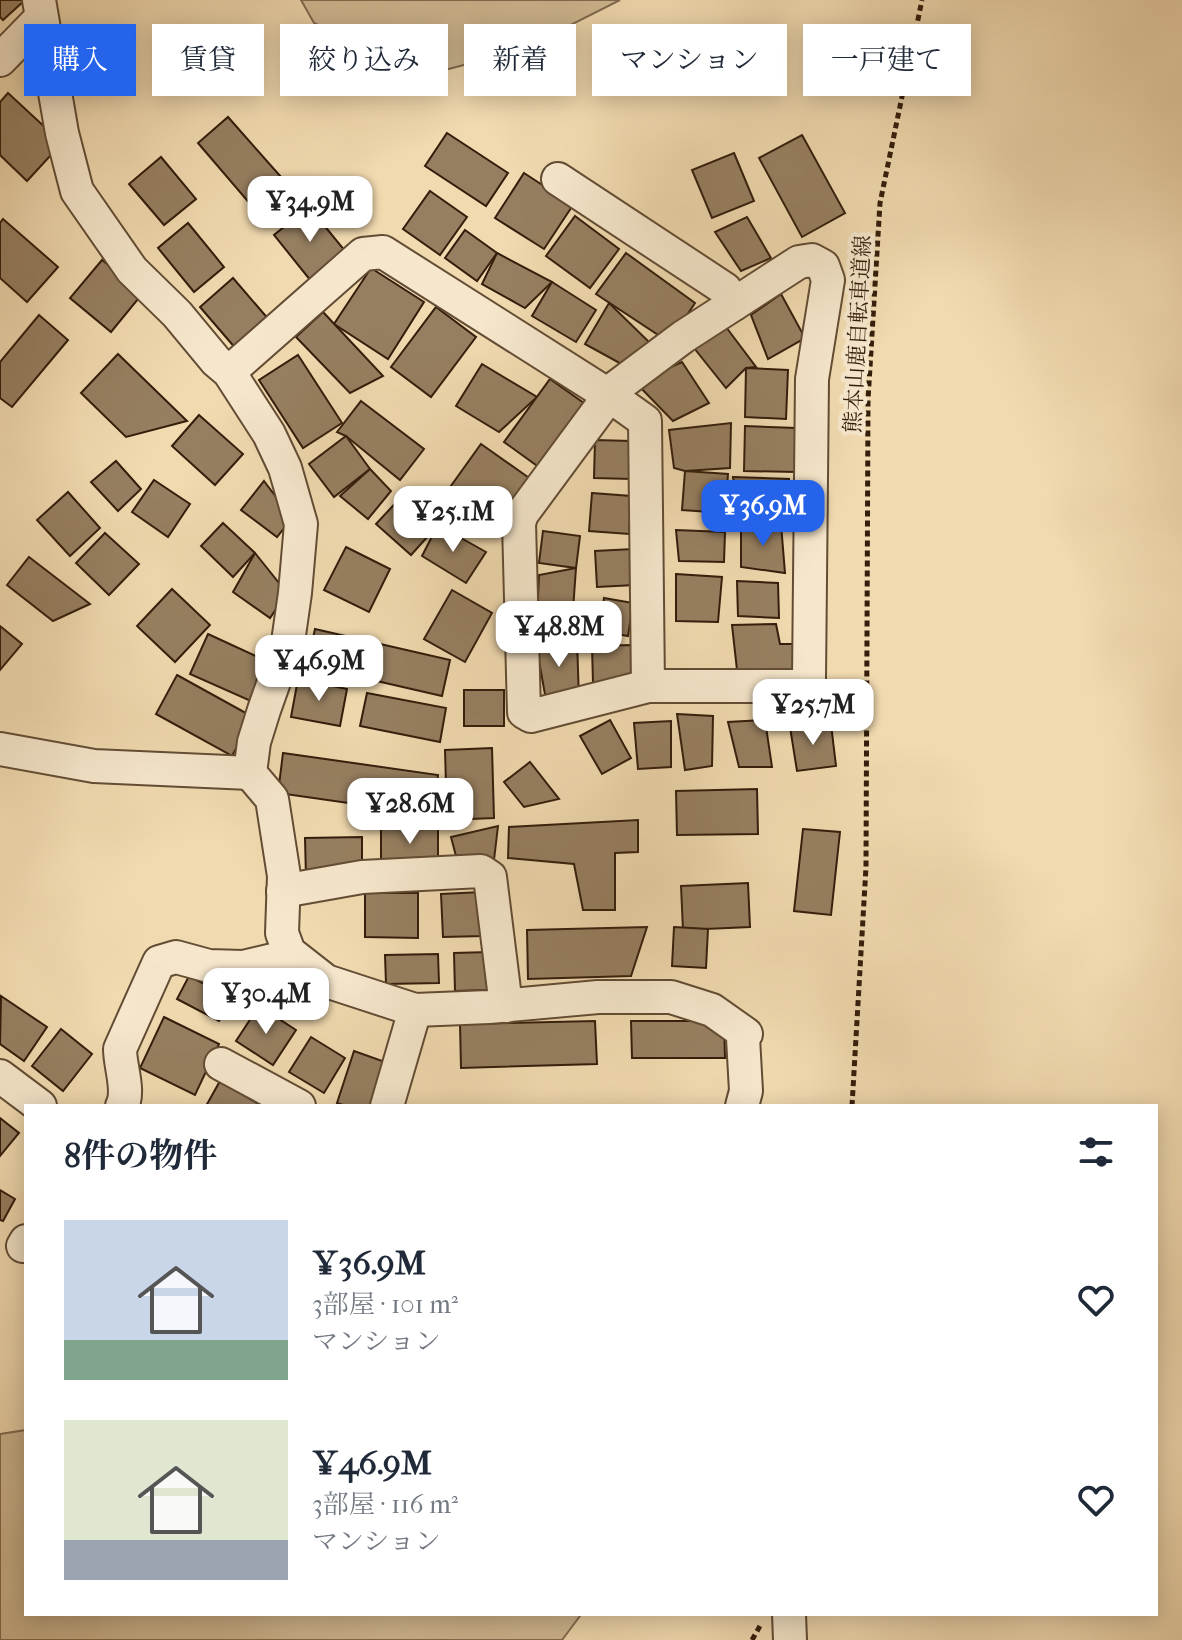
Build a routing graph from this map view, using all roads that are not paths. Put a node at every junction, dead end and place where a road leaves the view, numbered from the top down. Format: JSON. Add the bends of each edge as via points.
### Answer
{"nodes":[{"id":1,"x":40,"y":10,"type":"edge"},
{"id":2,"x":0,"y":60,"type":"edge"},
{"id":3,"x":558,"y":179,"type":"dead end"},
{"id":4,"x":734,"y":304,"type":"junction"},
{"id":5,"x":229,"y":372,"type":"junction"},
{"id":6,"x":610,"y":396,"type":"junction"},
{"id":7,"x":648,"y":686,"type":"junction"},
{"id":8,"x":0,"y":749,"type":"edge"},
{"id":9,"x":250,"y":773,"type":"junction"},
{"id":10,"x":283,"y":891,"type":"junction"},
{"id":11,"x":289,"y":952,"type":"junction"},
{"id":12,"x":506,"y":1006,"type":"junction"},
{"id":13,"x":415,"y":1010,"type":"junction"},
{"id":14,"x":221,"y":1064,"type":"dead end"},
{"id":15,"x":0,"y":1076,"type":"edge"},
{"id":16,"x":37,"y":1104,"type":"edge"},
{"id":17,"x":123,"y":1104,"type":"edge"},
{"id":18,"x":295,"y":1104,"type":"edge"},
{"id":19,"x":388,"y":1104,"type":"edge"},
{"id":20,"x":743,"y":1104,"type":"edge"},
{"id":21,"x":789,"y":1616,"type":"edge"},
{"id":22,"x":790,"y":1640,"type":"edge"}],
"edges":[{"from":1,"to":2,"type":"street","via":[[37,22]]},
{"from":1,"to":5,"type":"street","via":[[77,191],[132,270]]},
{"from":3,"to":4,"type":"street","via":[[725,289]]},
{"from":4,"to":6,"type":"street"},
{"from":4,"to":7,"type":"street","via":[[799,262],[812,260],[823,266],[828,280],[812,379],[809,679],[804,686]]},
{"from":5,"to":6,"type":"street","via":[[363,254],[383,252]]},
{"from":5,"to":9,"type":"street","via":[[269,434],[301,524],[288,642],[254,742]]},
{"from":6,"to":7,"type":"street","via":[[645,421]]},
{"from":6,"to":7,"type":"street","via":[[519,523],[524,712],[531,716]]},
{"from":8,"to":9,"type":"street","via":[[94,766]]},
{"from":9,"to":10,"type":"street","via":[[272,799]]},
{"from":10,"to":11,"type":"street","via":[[282,933]]},
{"from":10,"to":12,"type":"street","via":[[362,877],[481,871],[490,877]]},
{"from":11,"to":13,"type":"street","via":[[326,981]]},
{"from":11,"to":17,"type":"street","via":[[243,967],[209,966],[176,957],[159,962],[120,1049]]},
{"from":12,"to":13,"type":"street"},
{"from":12,"to":20,"type":"street","via":[[671,997],[712,1010],[746,1034]]},
{"from":13,"to":19,"type":"street"},
{"from":14,"to":18,"type":"street"},
{"from":15,"to":16,"type":"street"},
{"from":21,"to":22,"type":"street"}]}
